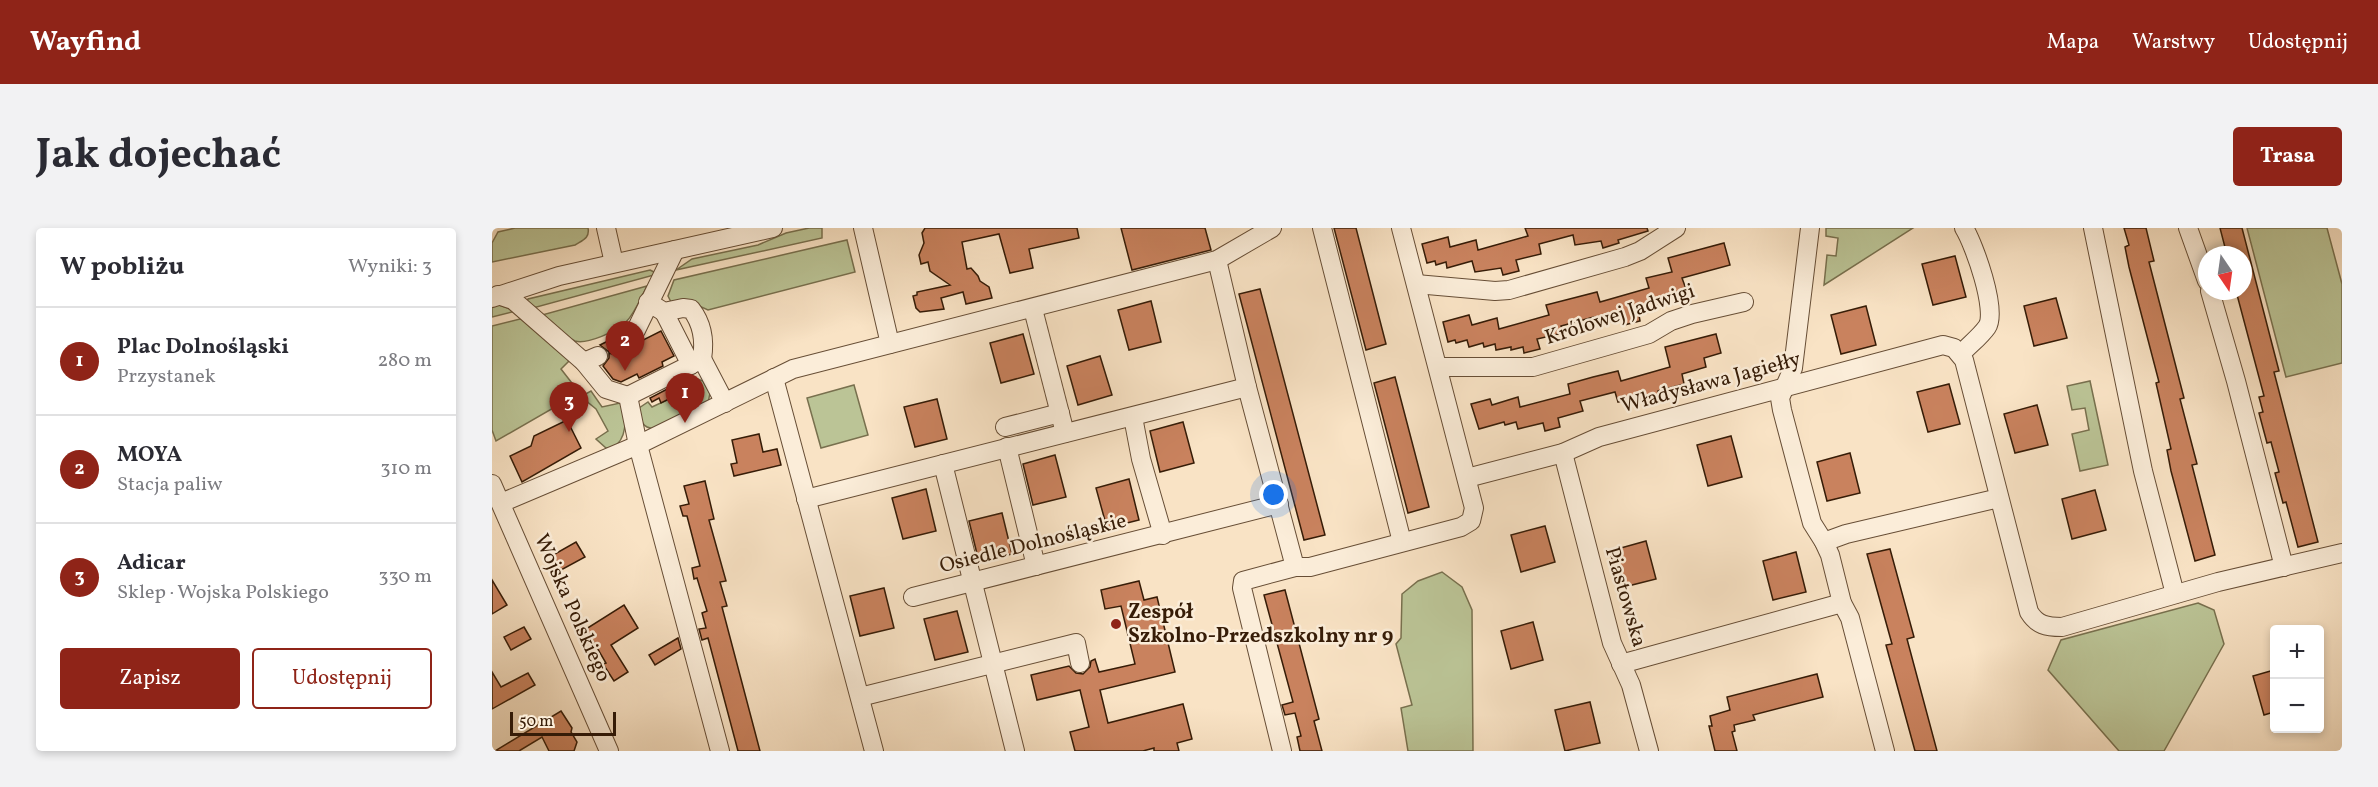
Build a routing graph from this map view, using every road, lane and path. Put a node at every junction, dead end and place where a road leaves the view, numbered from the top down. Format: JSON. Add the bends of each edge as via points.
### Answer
{"nodes":[{"id":1,"x":606,"y":228,"type":"edge"},
{"id":2,"x":772,"y":228,"type":"edge"},
{"id":3,"x":863,"y":228,"type":"edge"},
{"id":4,"x":1272,"y":228,"type":"edge"},
{"id":5,"x":1322,"y":228,"type":"edge"},
{"id":6,"x":1401,"y":228,"type":"edge"},
{"id":7,"x":1676,"y":228,"type":"edge"},
{"id":8,"x":1810,"y":228,"type":"edge"},
{"id":9,"x":1965,"y":228,"type":"edge"},
{"id":10,"x":2093,"y":228,"type":"edge"},
{"id":11,"x":2188,"y":228,"type":"edge"},
{"id":12,"x":713,"y":234,"type":"edge"},
{"id":13,"x":675,"y":250,"type":"junction"},
{"id":14,"x":2198,"y":256,"type":"edge"},
{"id":15,"x":1217,"y":260,"type":"junction"},
{"id":16,"x":614,"y":263,"type":"junction"},
{"id":17,"x":1416,"y":284,"type":"junction"},
{"id":18,"x":494,"y":292,"type":"edge"},
{"id":19,"x":2213,"y":300,"type":"edge"},
{"id":20,"x":1744,"y":302,"type":"dead end"},
{"id":21,"x":648,"y":303,"type":"junction"},
{"id":22,"x":1034,"y":309,"type":"junction"},
{"id":23,"x":664,"y":312,"type":"junction"},
{"id":24,"x":890,"y":344,"type":"junction"},
{"id":25,"x":618,"y":346,"type":"dead end"},
{"id":26,"x":1963,"y":357,"type":"junction"},
{"id":27,"x":697,"y":362,"type":"junction"},
{"id":28,"x":1437,"y":367,"type":"junction"},
{"id":29,"x":774,"y":378,"type":"junction"},
{"id":30,"x":1247,"y":387,"type":"junction"},
{"id":31,"x":1783,"y":387,"type":"junction"},
{"id":32,"x":628,"y":396,"type":"junction"},
{"id":33,"x":725,"y":403,"type":"junction"},
{"id":34,"x":1060,"y":413,"type":"junction"},
{"id":35,"x":1133,"y":417,"type":"junction"},
{"id":36,"x":1005,"y":427,"type":"dead end"},
{"id":37,"x":1065,"y":433,"type":"junction"},
{"id":38,"x":638,"y":446,"type":"junction"},
{"id":39,"x":1007,"y":447,"type":"junction"},
{"id":40,"x":1563,"y":453,"type":"junction"},
{"id":41,"x":943,"y":464,"type":"junction"},
{"id":42,"x":1467,"y":478,"type":"junction"},
{"id":43,"x":492,"y":484,"type":"edge"},
{"id":44,"x":1999,"y":498,"type":"junction"},
{"id":45,"x":806,"y":499,"type":"junction"},
{"id":46,"x":501,"y":503,"type":"junction"},
{"id":47,"x":1280,"y":504,"type":"junction"},
{"id":48,"x":1163,"y":535,"type":"junction"},
{"id":49,"x":1402,"y":542,"type":"junction"},
{"id":50,"x":1824,"y":542,"type":"junction"},
{"id":51,"x":2342,"y":553,"type":"edge"},
{"id":52,"x":1036,"y":566,"type":"junction"},
{"id":53,"x":1295,"y":567,"type":"junction"},
{"id":54,"x":2284,"y":567,"type":"junction"},
{"id":55,"x":972,"y":581,"type":"junction"},
{"id":56,"x":2175,"y":594,"type":"junction"},
{"id":57,"x":913,"y":597,"type":"dead end"},
{"id":58,"x":1842,"y":603,"type":"junction"},
{"id":59,"x":1080,"y":663,"type":"dead end"},
{"id":60,"x":993,"y":664,"type":"junction"},
{"id":61,"x":1622,"y":664,"type":"junction"},
{"id":62,"x":860,"y":697,"type":"junction"},
{"id":63,"x":609,"y":751,"type":"edge"},
{"id":64,"x":720,"y":751,"type":"edge"},
{"id":65,"x":874,"y":751,"type":"edge"},
{"id":66,"x":1015,"y":751,"type":"edge"},
{"id":67,"x":1282,"y":751,"type":"edge"},
{"id":68,"x":1649,"y":751,"type":"edge"},
{"id":69,"x":1886,"y":751,"type":"edge"}],
"edges":[{"from":1,"to":16,"type":"street"},
{"from":2,"to":12,"type":"street"},
{"from":3,"to":24,"type":"street"},
{"from":4,"to":15,"type":"street"},
{"from":5,"to":49,"type":"street"},
{"from":6,"to":17,"type":"street"},
{"from":7,"to":17,"type":"street","via":[[1625,257],[1509,290]]},
{"from":8,"to":31,"type":"street","via":[[1793,368]]},
{"from":9,"to":26,"type":"street","via":[[1977,254],[1991,314],[1988,326]]},
{"from":10,"to":56,"type":"street","via":[[2143,471]]},
{"from":11,"to":14,"type":"street"},
{"from":12,"to":13,"type":"street"},
{"from":13,"to":16,"type":"street"},
{"from":13,"to":21,"type":"street"},
{"from":15,"to":22,"type":"street"},
{"from":15,"to":30,"type":"street"},
{"from":16,"to":18,"type":"street"},
{"from":17,"to":28,"type":"street"},
{"from":18,"to":32,"type":"street","via":[[513,300],[591,359],[606,389]]},
{"from":19,"to":54,"type":"street"},
{"from":20,"to":28,"type":"street","name":"Królowej Jadwigi","via":[[1692,314],[1649,334],[1533,367]]},
{"from":21,"to":23,"type":"street"},
{"from":21,"to":25,"type":"street","via":[[636,330]]},
{"from":22,"to":24,"type":"street"},
{"from":22,"to":34,"type":"street"},
{"from":23,"to":27,"type":"street"},
{"from":23,"to":27,"type":"street","via":[[692,309],[698,317],[705,345]]},
{"from":24,"to":29,"type":"street","via":[[793,369]]},
{"from":26,"to":31,"type":"street","name":"Władysława Jagiełły","via":[[1954,348],[1943,345]]},
{"from":26,"to":44,"type":"street"},
{"from":27,"to":32,"type":"street"},
{"from":27,"to":33,"type":"street"},
{"from":28,"to":42,"type":"street"},
{"from":29,"to":33,"type":"street"},
{"from":29,"to":45,"type":"street"},
{"from":30,"to":35,"type":"street"},
{"from":30,"to":47,"type":"street"},
{"from":31,"to":40,"type":"street","name":"Władysława Jagiełły","via":[[1599,437]]},
{"from":31,"to":50,"type":"street","via":[[1782,410],[1812,524]]},
{"from":32,"to":38,"type":"street"},
{"from":33,"to":38,"type":"street"},
{"from":34,"to":36,"type":"street"},
{"from":34,"to":37,"type":"street"},
{"from":35,"to":37,"type":"street"},
{"from":35,"to":48,"type":"street"},
{"from":37,"to":39,"type":"street"},
{"from":38,"to":46,"type":"street"},
{"from":38,"to":64,"type":"street"},
{"from":39,"to":41,"type":"street"},
{"from":39,"to":52,"type":"street"},
{"from":40,"to":42,"type":"street","name":"Władysława Jagiełły"},
{"from":40,"to":61,"type":"street","name":"Piastowska","via":[[1612,643]]},
{"from":41,"to":45,"type":"street"},
{"from":41,"to":55,"type":"street"},
{"from":42,"to":49,"type":"street","via":[[1474,508],[1471,520],[1461,527]]},
{"from":43,"to":46,"type":"street","name":"Wojska Polskiego"},
{"from":44,"to":50,"type":"street"},
{"from":44,"to":56,"type":"street","via":[[2029,612],[2036,623],[2062,627]]},
{"from":45,"to":62,"type":"street"},
{"from":46,"to":63,"type":"street","name":"Wojska Polskiego"},
{"from":47,"to":48,"type":"street","name":"Osiedle Dolnośląskie"},
{"from":47,"to":53,"type":"street"},
{"from":48,"to":52,"type":"street","name":"Osiedle Dolnośląskie"},
{"from":49,"to":53,"type":"street","via":[[1310,567]]},
{"from":50,"to":58,"type":"street"},
{"from":51,"to":54,"type":"street"},
{"from":52,"to":55,"type":"street","name":"Osiedle Dolnośląskie"},
{"from":53,"to":67,"type":"street","via":[[1250,578],[1243,581],[1242,588]]},
{"from":54,"to":56,"type":"street"},
{"from":55,"to":57,"type":"street","name":"Osiedle Dolnośląskie"},
{"from":55,"to":60,"type":"street"},
{"from":58,"to":61,"type":"street"},
{"from":58,"to":69,"type":"street","via":[[1850,618]]},
{"from":59,"to":60,"type":"street","via":[[1076,643]]},
{"from":60,"to":62,"type":"street"},
{"from":60,"to":66,"type":"street"},
{"from":61,"to":68,"type":"street","name":"Piastowska"},
{"from":62,"to":65,"type":"street"}]}
